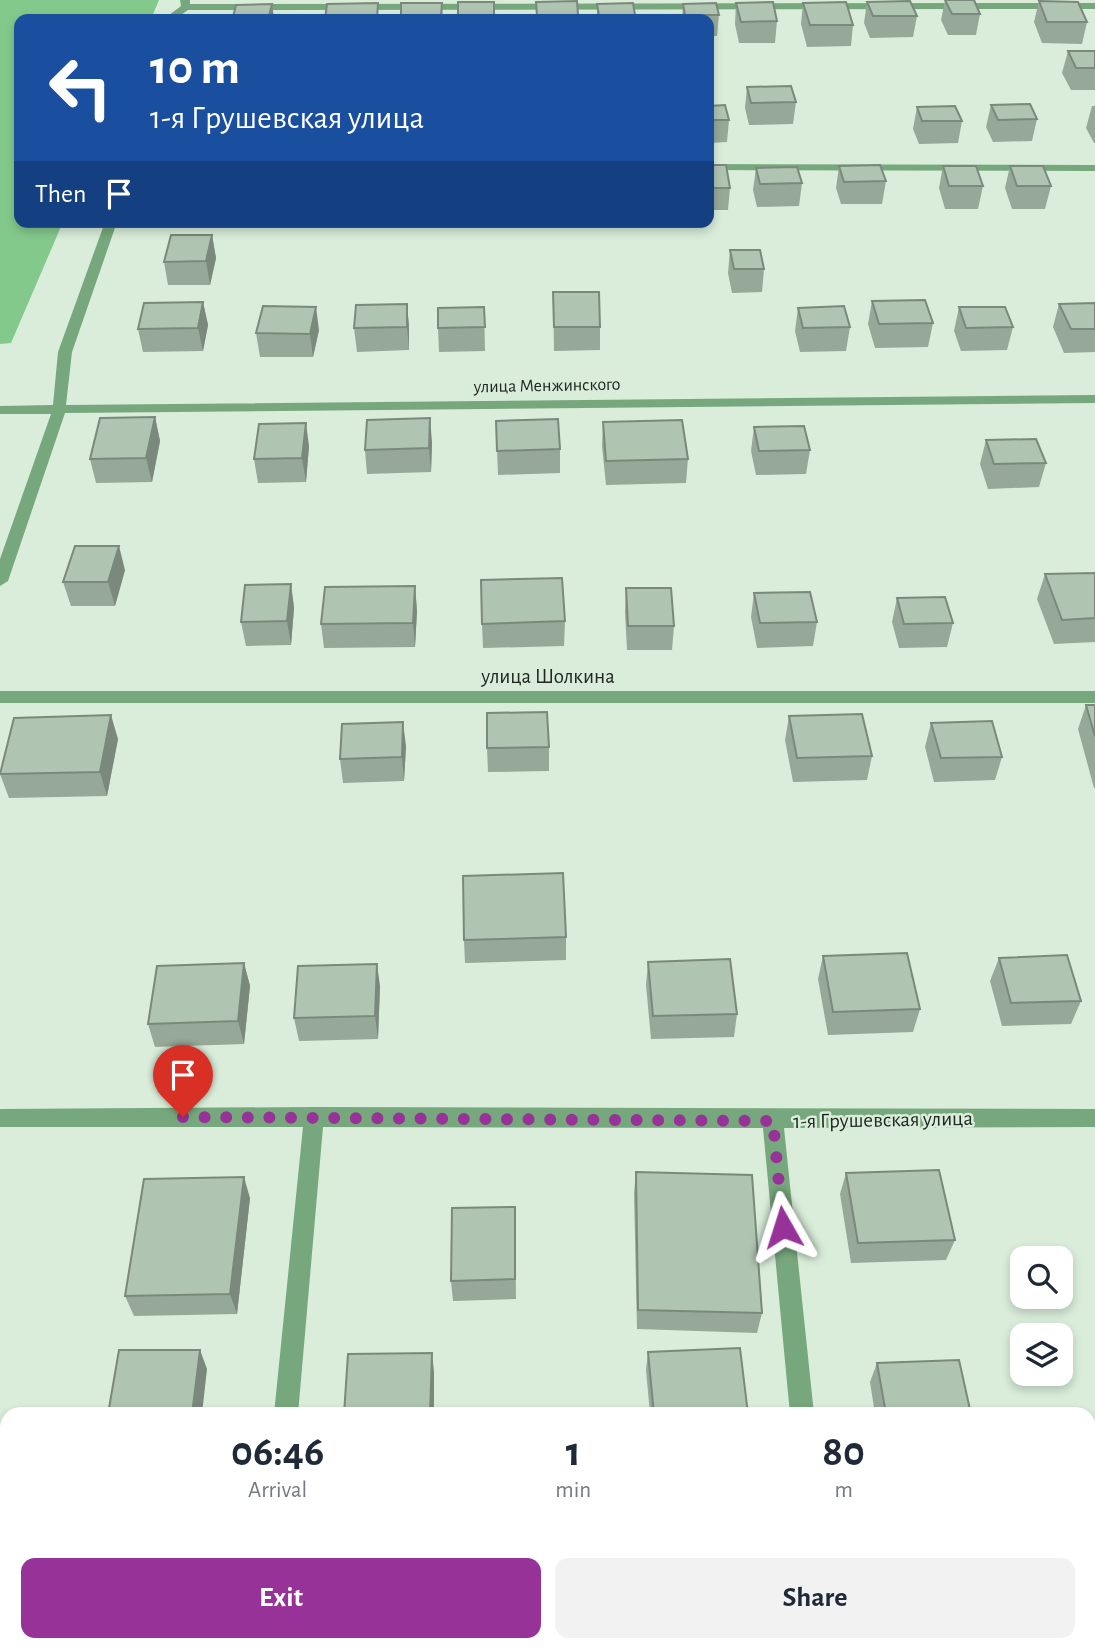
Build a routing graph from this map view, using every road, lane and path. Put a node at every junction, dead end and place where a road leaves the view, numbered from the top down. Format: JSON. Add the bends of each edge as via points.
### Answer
{"nodes":[{"id":1,"x":185,"y":3,"type":"edge"},
{"id":2,"x":1095,"y":6,"type":"edge"},
{"id":3,"x":714,"y":167,"type":"edge"},
{"id":4,"x":1095,"y":167,"type":"edge"},
{"id":5,"x":109,"y":228,"type":"edge"},
{"id":6,"x":1095,"y":399,"type":"edge"},
{"id":7,"x":0,"y":410,"type":"edge"},
{"id":8,"x":59,"y":410,"type":"junction"},
{"id":9,"x":0,"y":581,"type":"edge"},
{"id":10,"x":0,"y":697,"type":"edge"},
{"id":11,"x":1095,"y":697,"type":"edge"},
{"id":12,"x":314,"y":1116,"type":"junction"},
{"id":13,"x":0,"y":1118,"type":"edge"},
{"id":14,"x":1095,"y":1118,"type":"edge"},
{"id":15,"x":773,"y":1121,"type":"junction"},
{"id":16,"x":287,"y":1407,"type":"edge"},
{"id":17,"x":801,"y":1407,"type":"edge"}],
"edges":[{"from":1,"to":2,"type":"street"},
{"from":3,"to":4,"type":"street"},
{"from":5,"to":8,"type":"street","via":[[65,352]]},
{"from":6,"to":8,"type":"street","name":"улица Менжинского"},
{"from":7,"to":8,"type":"street","name":"улица Менжинского"},
{"from":8,"to":9,"type":"street"},
{"from":10,"to":11,"type":"street","name":"улица Шолкина"},
{"from":12,"to":13,"type":"street","name":"1-я Грушевская улица"},
{"from":12,"to":15,"type":"street","name":"1-я Грушевская улица"},
{"from":12,"to":16,"type":"street"},
{"from":14,"to":15,"type":"street","name":"1-я Грушевская улица"},
{"from":15,"to":17,"type":"street"}]}
